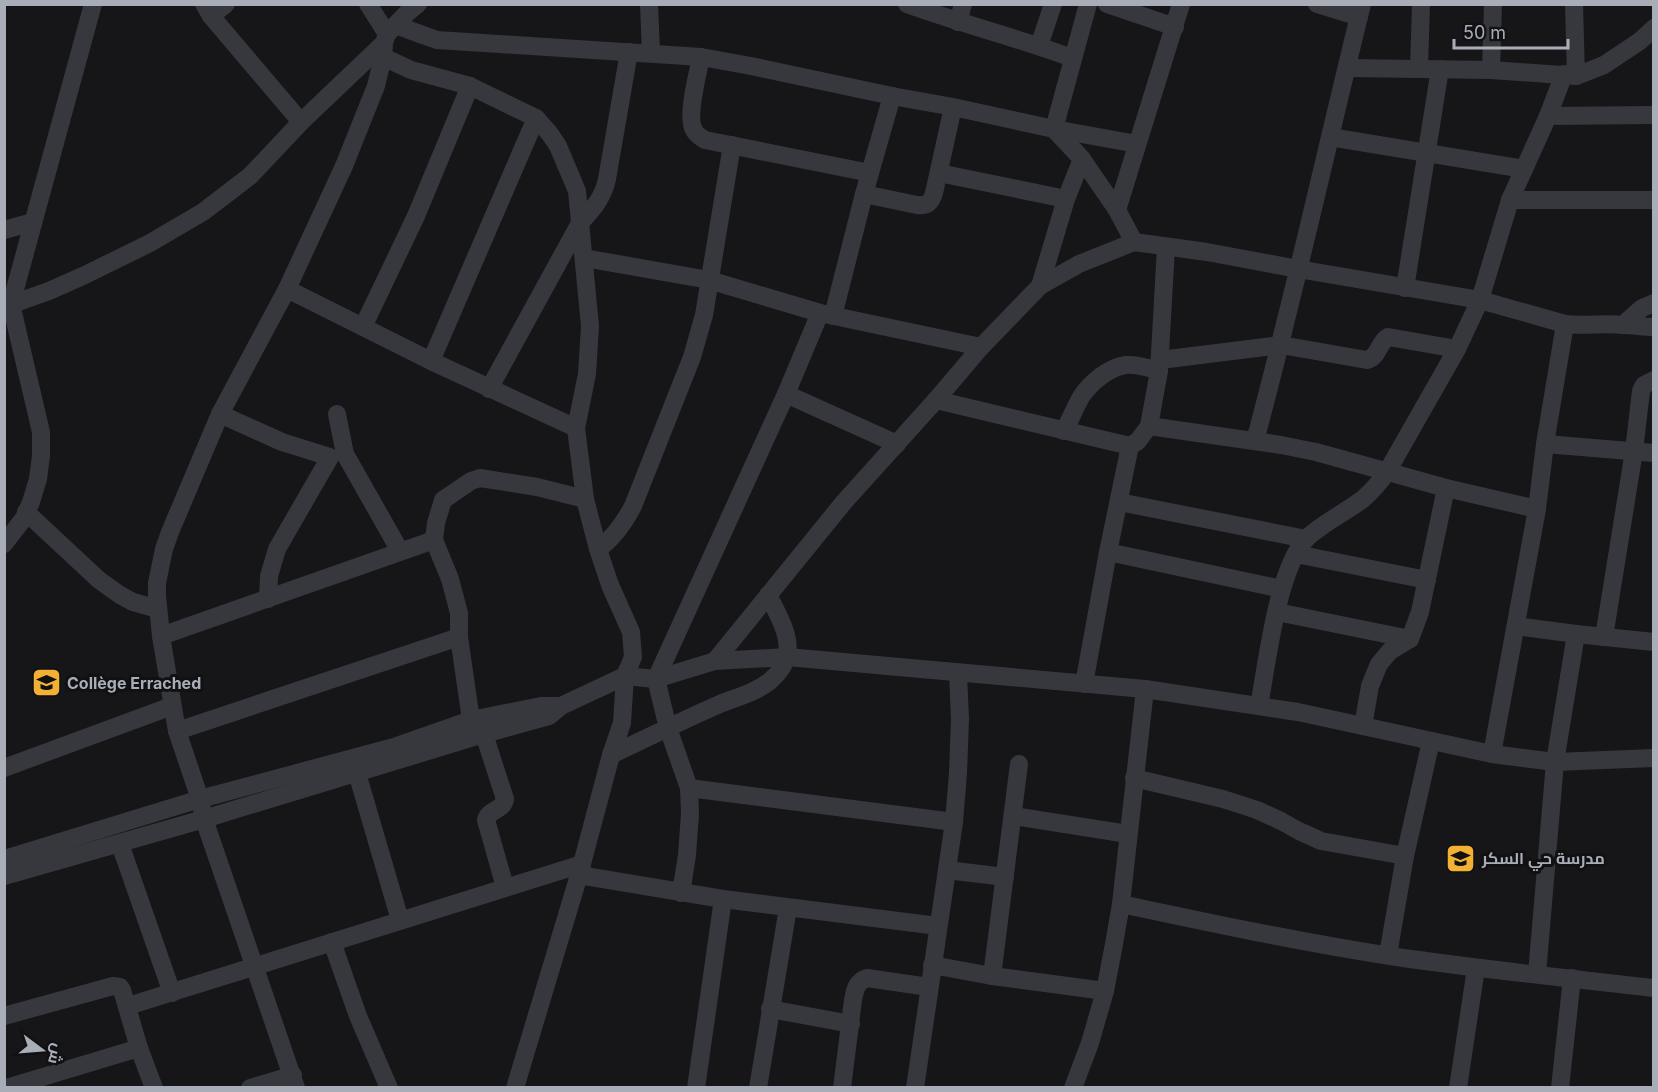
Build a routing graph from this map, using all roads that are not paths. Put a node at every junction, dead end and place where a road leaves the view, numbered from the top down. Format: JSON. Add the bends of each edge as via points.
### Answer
{"nodes":[{"id":1,"x":93,"y":4,"type":"edge"},
{"id":2,"x":226,"y":4,"type":"edge"},
{"id":3,"x":368,"y":4,"type":"edge"},
{"id":4,"x":418,"y":4,"type":"edge"},
{"id":5,"x":649,"y":4,"type":"edge"},
{"id":6,"x":907,"y":4,"type":"edge"},
{"id":7,"x":963,"y":4,"type":"edge"},
{"id":8,"x":1053,"y":4,"type":"edge"},
{"id":9,"x":1088,"y":4,"type":"edge"},
{"id":10,"x":1107,"y":4,"type":"edge"},
{"id":11,"x":1181,"y":4,"type":"edge"},
{"id":12,"x":1317,"y":4,"type":"edge"},
{"id":13,"x":1421,"y":4,"type":"edge"},
{"id":14,"x":1493,"y":4,"type":"edge"},
{"id":15,"x":1575,"y":4,"type":"edge"},
{"id":16,"x":207,"y":10,"type":"edge"},
{"id":17,"x":1360,"y":11,"type":"edge"},
{"id":18,"x":958,"y":22,"type":"junction"},
{"id":19,"x":1174,"y":27,"type":"junction"},
{"id":20,"x":1653,"y":28,"type":"edge"},
{"id":21,"x":388,"y":40,"type":"junction"},
{"id":22,"x":1040,"y":46,"type":"junction"},
{"id":23,"x":629,"y":52,"type":"junction"},
{"id":24,"x":651,"y":53,"type":"junction"},
{"id":25,"x":700,"y":57,"type":"junction"},
{"id":26,"x":1072,"y":58,"type":"junction"},
{"id":27,"x":1347,"y":68,"type":"junction"},
{"id":28,"x":1419,"y":69,"type":"junction"},
{"id":29,"x":1440,"y":69,"type":"junction"},
{"id":30,"x":1491,"y":70,"type":"junction"},
{"id":31,"x":1570,"y":75,"type":"junction"},
{"id":32,"x":470,"y":86,"type":"junction"},
{"id":33,"x":892,"y":96,"type":"junction"},
{"id":34,"x":953,"y":107,"type":"junction"},
{"id":35,"x":1653,"y":115,"type":"edge"},
{"id":36,"x":1548,"y":116,"type":"junction"},
{"id":37,"x":536,"y":118,"type":"junction"},
{"id":38,"x":301,"y":122,"type":"junction"},
{"id":39,"x":1054,"y":129,"type":"junction"},
{"id":40,"x":1330,"y":137,"type":"junction"},
{"id":41,"x":1137,"y":144,"type":"junction"},
{"id":42,"x":732,"y":145,"type":"junction"},
{"id":43,"x":1427,"y":153,"type":"junction"},
{"id":44,"x":1082,"y":159,"type":"junction"},
{"id":45,"x":1524,"y":169,"type":"junction"},
{"id":46,"x":870,"y":173,"type":"junction"},
{"id":47,"x":939,"y":173,"type":"junction"},
{"id":48,"x":864,"y":194,"type":"junction"},
{"id":49,"x":1066,"y":200,"type":"junction"},
{"id":50,"x":1653,"y":200,"type":"edge"},
{"id":51,"x":1510,"y":201,"type":"junction"},
{"id":52,"x":1117,"y":210,"type":"junction"},
{"id":53,"x":33,"y":222,"type":"junction"},
{"id":54,"x":580,"y":223,"type":"junction"},
{"id":55,"x":4,"y":230,"type":"edge"},
{"id":56,"x":1134,"y":242,"type":"junction"},
{"id":57,"x":1166,"y":247,"type":"junction"},
{"id":58,"x":584,"y":258,"type":"junction"},
{"id":59,"x":1298,"y":269,"type":"junction"},
{"id":60,"x":709,"y":280,"type":"junction"},
{"id":61,"x":1040,"y":286,"type":"junction"},
{"id":62,"x":1405,"y":288,"type":"junction"},
{"id":63,"x":287,"y":289,"type":"junction"},
{"id":64,"x":1480,"y":300,"type":"junction"},
{"id":65,"x":1653,"y":303,"type":"edge"},
{"id":66,"x":8,"y":306,"type":"edge"},
{"id":67,"x":826,"y":315,"type":"junction"},
{"id":68,"x":1565,"y":324,"type":"junction"},
{"id":69,"x":1623,"y":325,"type":"junction"},
{"id":70,"x":363,"y":327,"type":"junction"},
{"id":71,"x":1653,"y":327,"type":"edge"},
{"id":72,"x":1281,"y":345,"type":"junction"},
{"id":73,"x":981,"y":347,"type":"junction"},
{"id":74,"x":1457,"y":349,"type":"junction"},
{"id":75,"x":431,"y":361,"type":"junction"},
{"id":76,"x":1160,"y":365,"type":"junction"},
{"id":77,"x":1653,"y":380,"type":"edge"},
{"id":78,"x":489,"y":389,"type":"junction"},
{"id":79,"x":786,"y":394,"type":"junction"},
{"id":80,"x":936,"y":400,"type":"junction"},
{"id":81,"x":220,"y":414,"type":"junction"},
{"id":82,"x":337,"y":414,"type":"dead end"},
{"id":83,"x":1149,"y":426,"type":"junction"},
{"id":84,"x":576,"y":428,"type":"junction"},
{"id":85,"x":1064,"y":431,"type":"junction"},
{"id":86,"x":1255,"y":441,"type":"junction"},
{"id":87,"x":897,"y":444,"type":"junction"},
{"id":88,"x":1545,"y":444,"type":"junction"},
{"id":89,"x":1130,"y":446,"type":"junction"},
{"id":90,"x":1634,"y":451,"type":"junction"},
{"id":91,"x":1653,"y":453,"type":"edge"},
{"id":92,"x":338,"y":456,"type":"junction"},
{"id":93,"x":1387,"y":472,"type":"junction"},
{"id":94,"x":1446,"y":488,"type":"junction"},
{"id":95,"x":585,"y":499,"type":"junction"},
{"id":96,"x":1119,"y":502,"type":"junction"},
{"id":97,"x":1536,"y":509,"type":"junction"},
{"id":98,"x":27,"y":512,"type":"junction"},
{"id":99,"x":434,"y":540,"type":"junction"},
{"id":100,"x":4,"y":544,"type":"edge"},
{"id":101,"x":1301,"y":547,"type":"junction"},
{"id":102,"x":598,"y":549,"type":"junction"},
{"id":103,"x":400,"y":551,"type":"junction"},
{"id":104,"x":1108,"y":552,"type":"junction"},
{"id":105,"x":1427,"y":580,"type":"junction"},
{"id":106,"x":1282,"y":589,"type":"junction"},
{"id":107,"x":768,"y":595,"type":"junction"},
{"id":108,"x":268,"y":599,"type":"junction"},
{"id":109,"x":158,"y":609,"type":"junction"},
{"id":110,"x":1277,"y":612,"type":"junction"},
{"id":111,"x":1516,"y":626,"type":"junction"},
{"id":112,"x":1576,"y":634,"type":"junction"},
{"id":113,"x":161,"y":636,"type":"junction"},
{"id":114,"x":459,"y":637,"type":"junction"},
{"id":115,"x":1604,"y":637,"type":"junction"},
{"id":116,"x":1410,"y":639,"type":"junction"},
{"id":117,"x":1653,"y":642,"type":"edge"},
{"id":118,"x":787,"y":657,"type":"junction"},
{"id":119,"x":715,"y":661,"type":"junction"},
{"id":120,"x":958,"y":673,"type":"junction"},
{"id":121,"x":625,"y":676,"type":"junction"},
{"id":122,"x":656,"y":679,"type":"junction"},
{"id":123,"x":1084,"y":684,"type":"junction"},
{"id":124,"x":1145,"y":689,"type":"junction"},
{"id":125,"x":172,"y":706,"type":"junction"},
{"id":126,"x":561,"y":706,"type":"junction"},
{"id":127,"x":1259,"y":706,"type":"junction"},
{"id":128,"x":471,"y":720,"type":"junction"},
{"id":129,"x":1363,"y":726,"type":"junction"},
{"id":130,"x":668,"y":728,"type":"junction"},
{"id":131,"x":177,"y":731,"type":"junction"},
{"id":132,"x":483,"y":734,"type":"junction"},
{"id":133,"x":1431,"y":741,"type":"junction"},
{"id":134,"x":1492,"y":754,"type":"junction"},
{"id":135,"x":611,"y":755,"type":"junction"},
{"id":136,"x":1653,"y":758,"type":"edge"},
{"id":137,"x":1555,"y":762,"type":"junction"},
{"id":138,"x":1019,"y":764,"type":"dead end"},
{"id":139,"x":4,"y":768,"type":"edge"},
{"id":140,"x":357,"y":772,"type":"junction"},
{"id":141,"x":1134,"y":778,"type":"junction"},
{"id":142,"x":689,"y":788,"type":"junction"},
{"id":143,"x":200,"y":799,"type":"junction"},
{"id":144,"x":1013,"y":816,"type":"junction"},
{"id":145,"x":204,"y":819,"type":"junction"},
{"id":146,"x":954,"y":822,"type":"junction"},
{"id":147,"x":1128,"y":834,"type":"junction"},
{"id":148,"x":120,"y":844,"type":"junction"},
{"id":149,"x":1405,"y":856,"type":"junction"},
{"id":150,"x":4,"y":859,"type":"edge"},
{"id":151,"x":581,"y":869,"type":"junction"},
{"id":152,"x":947,"y":870,"type":"junction"},
{"id":153,"x":4,"y":876,"type":"edge"},
{"id":154,"x":1005,"y":877,"type":"junction"},
{"id":155,"x":505,"y":887,"type":"junction"},
{"id":156,"x":681,"y":893,"type":"junction"},
{"id":157,"x":723,"y":899,"type":"junction"},
{"id":158,"x":1121,"y":904,"type":"junction"},
{"id":159,"x":788,"y":908,"type":"junction"},
{"id":160,"x":400,"y":920,"type":"junction"},
{"id":161,"x":938,"y":926,"type":"junction"},
{"id":162,"x":332,"y":942,"type":"junction"},
{"id":163,"x":1388,"y":955,"type":"junction"},
{"id":164,"x":932,"y":965,"type":"junction"},
{"id":165,"x":255,"y":967,"type":"junction"},
{"id":166,"x":1476,"y":968,"type":"junction"},
{"id":167,"x":1537,"y":974,"type":"junction"},
{"id":168,"x":992,"y":976,"type":"junction"},
{"id":169,"x":1572,"y":978,"type":"junction"},
{"id":170,"x":929,"y":987,"type":"junction"},
{"id":171,"x":1653,"y":988,"type":"edge"},
{"id":172,"x":1105,"y":991,"type":"junction"},
{"id":173,"x":172,"y":993,"type":"junction"},
{"id":174,"x":128,"y":1006,"type":"junction"},
{"id":175,"x":770,"y":1009,"type":"junction"},
{"id":176,"x":4,"y":1016,"type":"edge"},
{"id":177,"x":851,"y":1024,"type":"junction"},
{"id":178,"x":139,"y":1048,"type":"junction"},
{"id":179,"x":294,"y":1081,"type":"edge"},
{"id":180,"x":6,"y":1088,"type":"edge"},
{"id":181,"x":154,"y":1088,"type":"edge"},
{"id":182,"x":250,"y":1088,"type":"edge"},
{"id":183,"x":389,"y":1088,"type":"edge"},
{"id":184,"x":515,"y":1088,"type":"edge"},
{"id":185,"x":696,"y":1088,"type":"edge"},
{"id":186,"x":758,"y":1088,"type":"edge"},
{"id":187,"x":842,"y":1088,"type":"edge"},
{"id":188,"x":915,"y":1088,"type":"edge"},
{"id":189,"x":1073,"y":1088,"type":"edge"},
{"id":190,"x":1458,"y":1088,"type":"edge"},
{"id":191,"x":1560,"y":1088,"type":"edge"}],
"edges":[{"from":1,"to":53,"type":"street"},
{"from":2,"to":16,"type":"street"},
{"from":3,"to":21,"type":"street"},
{"from":4,"to":21,"type":"street"},
{"from":5,"to":24,"type":"street"},
{"from":6,"to":18,"type":"street"},
{"from":7,"to":18,"type":"street"},
{"from":8,"to":22,"type":"street"},
{"from":9,"to":26,"type":"street"},
{"from":10,"to":19,"type":"street"},
{"from":11,"to":19,"type":"street"},
{"from":12,"to":17,"type":"street"},
{"from":13,"to":28,"type":"street"},
{"from":14,"to":30,"type":"street"},
{"from":15,"to":31,"type":"street"},
{"from":16,"to":38,"type":"street"},
{"from":17,"to":27,"type":"street"},
{"from":18,"to":22,"type":"street"},
{"from":19,"to":41,"type":"street"},
{"from":20,"to":31,"type":"street","via":[[1604,65]]},
{"from":21,"to":23,"type":"street","via":[[420,34],[437,40]]},
{"from":21,"to":32,"type":"street","via":[[411,70]]},
{"from":21,"to":38,"type":"street"},
{"from":21,"to":63,"type":"street","via":[[376,86],[348,158]]},
{"from":22,"to":26,"type":"street"},
{"from":23,"to":24,"type":"street"},
{"from":23,"to":54,"type":"street","via":[[606,186],[600,201]]},
{"from":24,"to":25,"type":"street"},
{"from":25,"to":33,"type":"street"},
{"from":25,"to":42,"type":"street","via":[[690,116],[693,129],[705,140]]},
{"from":26,"to":39,"type":"street"},
{"from":27,"to":28,"type":"street"},
{"from":27,"to":40,"type":"street"},
{"from":28,"to":29,"type":"street"},
{"from":29,"to":30,"type":"street"},
{"from":29,"to":43,"type":"street"},
{"from":30,"to":31,"type":"street"},
{"from":31,"to":36,"type":"street"},
{"from":32,"to":37,"type":"street"},
{"from":32,"to":70,"type":"street","via":[[416,216]]},
{"from":33,"to":34,"type":"street"},
{"from":33,"to":46,"type":"street"},
{"from":34,"to":39,"type":"street"},
{"from":34,"to":47,"type":"street"},
{"from":35,"to":36,"type":"street"},
{"from":36,"to":45,"type":"street"},
{"from":37,"to":54,"type":"street","via":[[566,164],[576,190]]},
{"from":37,"to":75,"type":"street"},
{"from":38,"to":66,"type":"street","via":[[250,176],[203,212],[84,275]]},
{"from":39,"to":41,"type":"street"},
{"from":39,"to":44,"type":"street"},
{"from":40,"to":43,"type":"street"},
{"from":40,"to":59,"type":"street"},
{"from":41,"to":52,"type":"street"},
{"from":42,"to":46,"type":"street"},
{"from":42,"to":60,"type":"street"},
{"from":43,"to":45,"type":"street"},
{"from":43,"to":62,"type":"street"},
{"from":44,"to":49,"type":"street"},
{"from":44,"to":52,"type":"street"},
{"from":45,"to":51,"type":"street"},
{"from":46,"to":48,"type":"street"},
{"from":47,"to":48,"type":"street","via":[[926,206]]},
{"from":47,"to":49,"type":"street"},
{"from":48,"to":67,"type":"street"},
{"from":49,"to":61,"type":"street"},
{"from":50,"to":51,"type":"street"},
{"from":51,"to":64,"type":"street"},
{"from":52,"to":56,"type":"street"},
{"from":53,"to":55,"type":"street"},
{"from":53,"to":66,"type":"street"},
{"from":54,"to":58,"type":"street"},
{"from":54,"to":78,"type":"street"},
{"from":56,"to":57,"type":"street"},
{"from":56,"to":61,"type":"street","via":[[1079,264]]},
{"from":57,"to":59,"type":"street"},
{"from":57,"to":76,"type":"street"},
{"from":58,"to":60,"type":"street"},
{"from":58,"to":84,"type":"street","via":[[590,347]]},
{"from":59,"to":62,"type":"street"},
{"from":59,"to":72,"type":"street"},
{"from":60,"to":67,"type":"street"},
{"from":60,"to":102,"type":"street","via":[[692,357],[644,480],[626,519]]},
{"from":61,"to":73,"type":"street"},
{"from":62,"to":64,"type":"street"},
{"from":63,"to":70,"type":"street"},
{"from":63,"to":81,"type":"street"},
{"from":64,"to":68,"type":"street"},
{"from":64,"to":74,"type":"street"},
{"from":65,"to":69,"type":"street"},
{"from":66,"to":98,"type":"street","via":[[41,432],[38,479]]},
{"from":67,"to":73,"type":"street"},
{"from":67,"to":79,"type":"street"},
{"from":68,"to":69,"type":"street"},
{"from":68,"to":88,"type":"street"},
{"from":69,"to":71,"type":"street"},
{"from":70,"to":75,"type":"street"},
{"from":72,"to":74,"type":"street","via":[[1367,360],[1376,356],[1388,337]]},
{"from":72,"to":76,"type":"street"},
{"from":72,"to":86,"type":"street"},
{"from":73,"to":80,"type":"street"},
{"from":74,"to":93,"type":"street"},
{"from":75,"to":78,"type":"street"},
{"from":76,"to":83,"type":"street"},
{"from":76,"to":85,"type":"street","via":[[1126,365],[1105,374],[1081,397]]},
{"from":77,"to":90,"type":"street","via":[[1641,391]]},
{"from":78,"to":84,"type":"street"},
{"from":79,"to":87,"type":"street"},
{"from":79,"to":122,"type":"street"},
{"from":80,"to":85,"type":"street"},
{"from":80,"to":87,"type":"street"},
{"from":81,"to":92,"type":"street","via":[[282,442]]},
{"from":81,"to":109,"type":"street","via":[[164,549],[157,583]]},
{"from":82,"to":92,"type":"street"},
{"from":83,"to":86,"type":"street"},
{"from":83,"to":89,"type":"street"},
{"from":84,"to":95,"type":"street"},
{"from":85,"to":89,"type":"street"},
{"from":86,"to":93,"type":"street","via":[[1316,452]]},
{"from":87,"to":107,"type":"street"},
{"from":88,"to":90,"type":"street"},
{"from":88,"to":97,"type":"street"},
{"from":89,"to":96,"type":"street"},
{"from":90,"to":91,"type":"street"},
{"from":90,"to":115,"type":"street"},
{"from":92,"to":103,"type":"street"},
{"from":92,"to":108,"type":"street","via":[[277,549],[269,576]]},
{"from":93,"to":94,"type":"street"},
{"from":93,"to":101,"type":"street","via":[[1363,499]]},
{"from":94,"to":97,"type":"street"},
{"from":94,"to":105,"type":"street"},
{"from":95,"to":99,"type":"street","via":[[480,478],[443,500]]},
{"from":95,"to":102,"type":"street"},
{"from":96,"to":101,"type":"street"},
{"from":96,"to":104,"type":"street"},
{"from":97,"to":111,"type":"street"},
{"from":98,"to":100,"type":"street"},
{"from":98,"to":109,"type":"street","via":[[99,580],[134,602]]},
{"from":99,"to":103,"type":"street"},
{"from":99,"to":114,"type":"street","via":[[450,579]]},
{"from":101,"to":105,"type":"street"},
{"from":101,"to":106,"type":"street"},
{"from":102,"to":121,"type":"street","via":[[631,632],[633,657]]},
{"from":103,"to":108,"type":"street"},
{"from":104,"to":106,"type":"street"},
{"from":104,"to":123,"type":"street"},
{"from":105,"to":116,"type":"street"},
{"from":106,"to":110,"type":"street"},
{"from":107,"to":118,"type":"street","via":[[788,643]]},
{"from":107,"to":119,"type":"street"},
{"from":108,"to":113,"type":"street"},
{"from":109,"to":113,"type":"street"},
{"from":110,"to":116,"type":"street"},
{"from":110,"to":127,"type":"street"},
{"from":111,"to":112,"type":"street"},
{"from":111,"to":134,"type":"street"},
{"from":112,"to":115,"type":"street"},
{"from":112,"to":137,"type":"street"},
{"from":113,"to":125,"type":"street"},
{"from":114,"to":128,"type":"street"},
{"from":114,"to":131,"type":"street"},
{"from":115,"to":117,"type":"street"},
{"from":116,"to":129,"type":"street","via":[[1390,651],[1379,664],[1370,686]]},
{"from":118,"to":119,"type":"street"},
{"from":118,"to":120,"type":"street"},
{"from":118,"to":130,"type":"street","via":[[781,671],[750,693]]},
{"from":119,"to":122,"type":"street"},
{"from":120,"to":123,"type":"street"},
{"from":120,"to":146,"type":"street","via":[[960,719]]},
{"from":121,"to":122,"type":"street"},
{"from":121,"to":126,"type":"street"},
{"from":121,"to":135,"type":"street","via":[[622,723]]},
{"from":122,"to":130,"type":"street"},
{"from":123,"to":124,"type":"street"},
{"from":124,"to":127,"type":"street"},
{"from":124,"to":141,"type":"street"},
{"from":125,"to":131,"type":"street"},
{"from":125,"to":139,"type":"street"},
{"from":126,"to":128,"type":"street","via":[[541,706]]},
{"from":126,"to":132,"type":"street","via":[[549,716]]},
{"from":127,"to":129,"type":"street"},
{"from":128,"to":143,"type":"street","via":[[394,747]]},
{"from":129,"to":133,"type":"street"},
{"from":130,"to":135,"type":"street"},
{"from":130,"to":142,"type":"street"},
{"from":131,"to":143,"type":"street"},
{"from":132,"to":140,"type":"street"},
{"from":132,"to":155,"type":"street","via":[[505,799],[486,820]]},
{"from":133,"to":134,"type":"street"},
{"from":133,"to":149,"type":"street"},
{"from":134,"to":137,"type":"street"},
{"from":135,"to":151,"type":"street"},
{"from":136,"to":137,"type":"street"},
{"from":137,"to":167,"type":"street"},
{"from":138,"to":144,"type":"street"},
{"from":140,"to":145,"type":"street"},
{"from":140,"to":160,"type":"street"},
{"from":141,"to":147,"type":"street"},
{"from":141,"to":149,"type":"street","via":[[1257,810],[1321,841]]},
{"from":142,"to":146,"type":"street"},
{"from":142,"to":156,"type":"street","via":[[687,855]]},
{"from":143,"to":145,"type":"street"},
{"from":143,"to":150,"type":"street"},
{"from":144,"to":147,"type":"street"},
{"from":144,"to":154,"type":"street"},
{"from":145,"to":148,"type":"street"},
{"from":145,"to":165,"type":"street"},
{"from":146,"to":152,"type":"street"},
{"from":147,"to":158,"type":"street"},
{"from":148,"to":153,"type":"street"},
{"from":148,"to":173,"type":"street"},
{"from":149,"to":163,"type":"street"},
{"from":151,"to":155,"type":"street"},
{"from":151,"to":156,"type":"street"},
{"from":151,"to":184,"type":"street"},
{"from":152,"to":154,"type":"street"},
{"from":152,"to":161,"type":"street"},
{"from":154,"to":168,"type":"street"},
{"from":155,"to":160,"type":"street"},
{"from":156,"to":157,"type":"street"},
{"from":157,"to":159,"type":"street"},
{"from":157,"to":185,"type":"street"},
{"from":158,"to":163,"type":"street"},
{"from":158,"to":172,"type":"street"},
{"from":159,"to":161,"type":"street"},
{"from":159,"to":175,"type":"street"},
{"from":160,"to":162,"type":"street"},
{"from":161,"to":164,"type":"street"},
{"from":162,"to":165,"type":"street"},
{"from":162,"to":183,"type":"street"},
{"from":163,"to":166,"type":"street"},
{"from":164,"to":168,"type":"street"},
{"from":164,"to":170,"type":"street"},
{"from":165,"to":173,"type":"street"},
{"from":165,"to":179,"type":"street"},
{"from":166,"to":167,"type":"street"},
{"from":166,"to":190,"type":"street"},
{"from":167,"to":169,"type":"street"},
{"from":168,"to":172,"type":"street"},
{"from":169,"to":171,"type":"street"},
{"from":169,"to":191,"type":"street"},
{"from":170,"to":177,"type":"street","via":[[861,980],[853,1000]]},
{"from":170,"to":188,"type":"street"},
{"from":172,"to":189,"type":"street"},
{"from":173,"to":174,"type":"street"},
{"from":174,"to":176,"type":"street","via":[[120,987],[113,986]]},
{"from":174,"to":178,"type":"street"},
{"from":175,"to":177,"type":"street"},
{"from":175,"to":186,"type":"street"},
{"from":177,"to":187,"type":"street"},
{"from":178,"to":180,"type":"street"},
{"from":178,"to":181,"type":"street"},
{"from":179,"to":182,"type":"street"}]}
